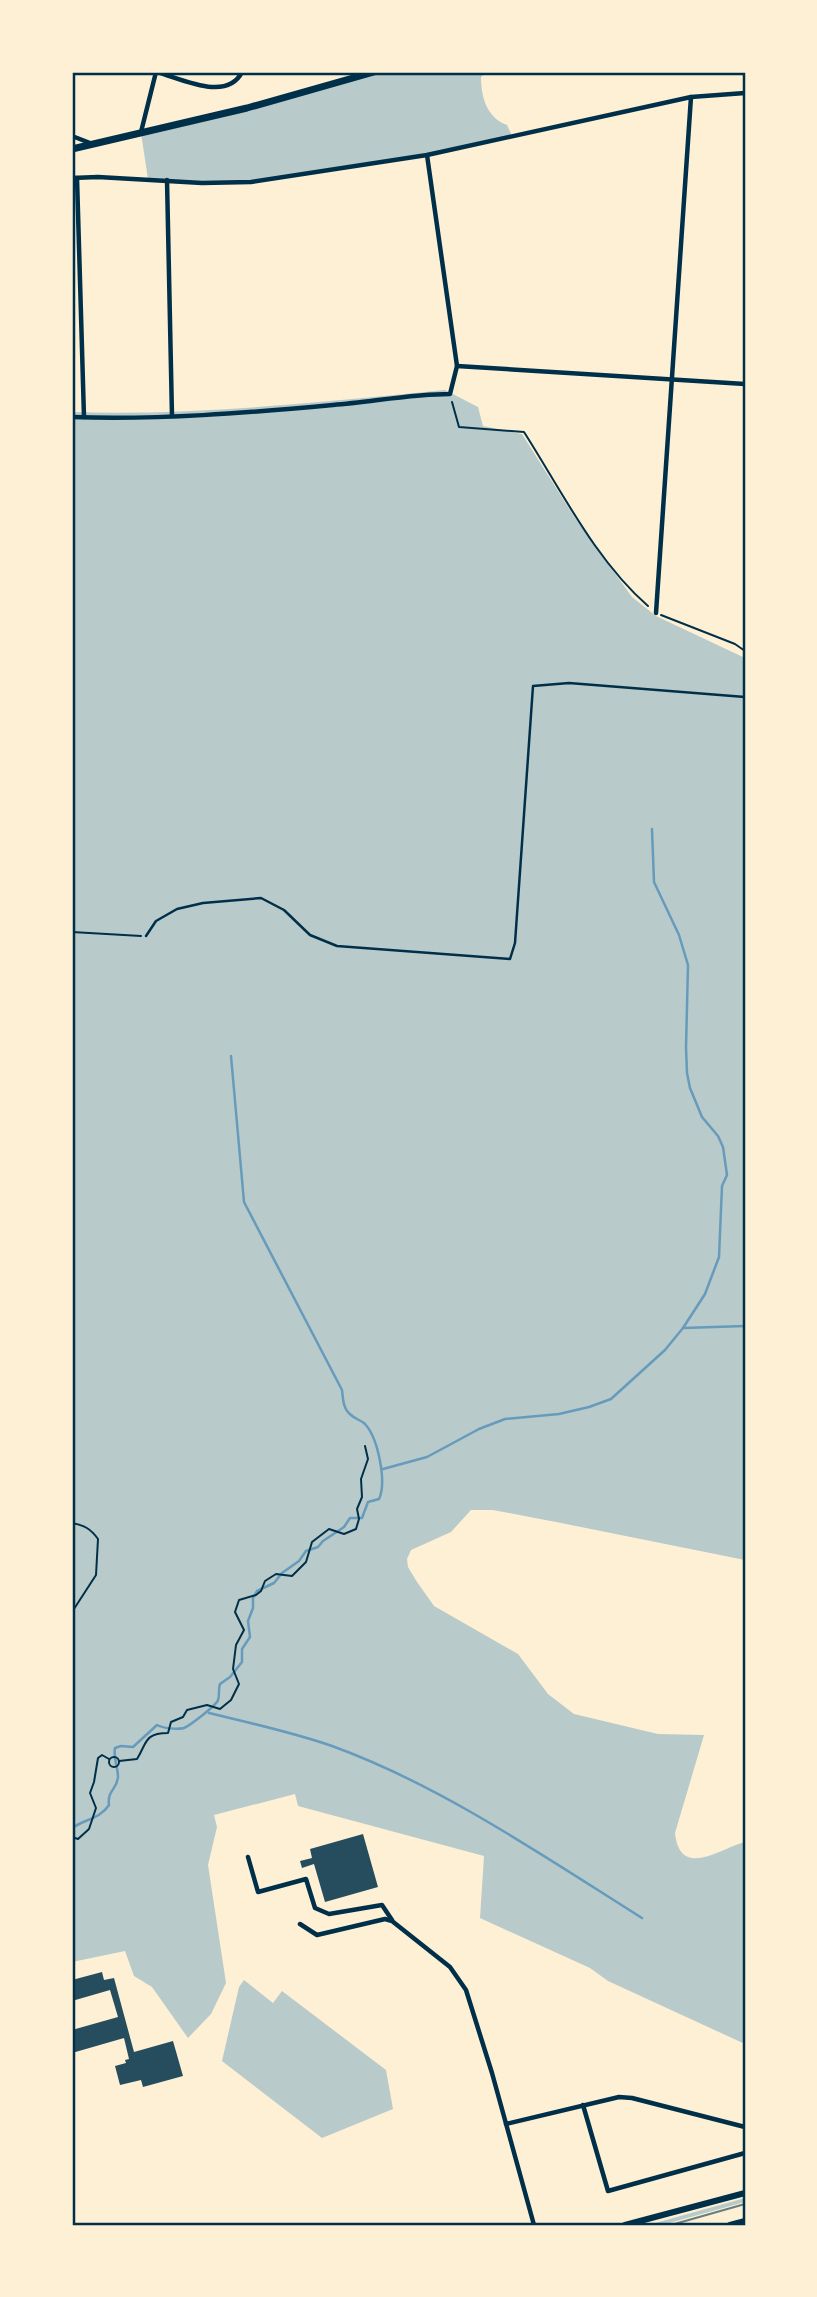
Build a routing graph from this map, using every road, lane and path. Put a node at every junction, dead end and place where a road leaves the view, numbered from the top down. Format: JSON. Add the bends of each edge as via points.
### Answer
{"nodes":[{"id":1,"x":156,"y":72,"type":"edge"},
{"id":2,"x":242,"y":72,"type":"edge"},
{"id":3,"x":374,"y":72,"type":"edge"},
{"id":4,"x":745,"y":93,"type":"edge"},
{"id":5,"x":691,"y":97,"type":"junction"},
{"id":6,"x":141,"y":133,"type":"junction"},
{"id":7,"x":72,"y":136,"type":"edge"},
{"id":8,"x":97,"y":143,"type":"junction"},
{"id":9,"x":72,"y":149,"type":"edge"},
{"id":10,"x":427,"y":155,"type":"junction"},
{"id":11,"x":74,"y":178,"type":"edge"},
{"id":12,"x":167,"y":180,"type":"junction"},
{"id":13,"x":457,"y":366,"type":"junction"},
{"id":14,"x":673,"y":379,"type":"junction"},
{"id":15,"x":745,"y":384,"type":"edge"},
{"id":16,"x":450,"y":394,"type":"junction"},
{"id":17,"x":72,"y":416,"type":"edge"},
{"id":18,"x":172,"y":416,"type":"junction"},
{"id":19,"x":84,"y":417,"type":"junction"},
{"id":20,"x":656,"y":613,"type":"junction"},
{"id":21,"x":745,"y":651,"type":"edge"},
{"id":22,"x":745,"y":696,"type":"edge"},
{"id":23,"x":72,"y":932,"type":"edge"},
{"id":24,"x":146,"y":936,"type":"joint"},
{"id":25,"x":365,"y":1446,"type":"dead end"},
{"id":26,"x":72,"y":1523,"type":"edge"},
{"id":27,"x":72,"y":1612,"type":"edge"},
{"id":28,"x":109,"y":1759,"type":"dead end"},
{"id":29,"x":119,"y":1761,"type":"dead end"},
{"id":30,"x":72,"y":1837,"type":"edge"},
{"id":31,"x":248,"y":1857,"type":"dead end"},
{"id":32,"x":392,"y":1921,"type":"junction"},
{"id":33,"x":300,"y":1924,"type":"dead end"},
{"id":34,"x":583,"y":2105,"type":"junction"},
{"id":35,"x":506,"y":2124,"type":"junction"},
{"id":36,"x":745,"y":2127,"type":"edge"},
{"id":37,"x":745,"y":2153,"type":"edge"},
{"id":38,"x":745,"y":2193,"type":"edge"},
{"id":39,"x":745,"y":2221,"type":"edge"},
{"id":40,"x":534,"y":2225,"type":"edge"},
{"id":41,"x":625,"y":2225,"type":"edge"},
{"id":42,"x":730,"y":2225,"type":"edge"}],
"edges":[{"from":1,"to":2,"type":"street","via":[[218,88],[228,87]]},
{"from":1,"to":6,"type":"street"},
{"from":3,"to":6,"type":"main road"},
{"from":4,"to":5,"type":"street"},
{"from":5,"to":10,"type":"street"},
{"from":5,"to":14,"type":"street"},
{"from":6,"to":8,"type":"main road"},
{"from":7,"to":8,"type":"street"},
{"from":8,"to":9,"type":"main road"},
{"from":10,"to":12,"type":"street","via":[[251,182]]},
{"from":10,"to":13,"type":"street"},
{"from":11,"to":12,"type":"street"},
{"from":11,"to":19,"type":"street"},
{"from":12,"to":18,"type":"street"},
{"from":13,"to":14,"type":"street"},
{"from":13,"to":16,"type":"street"},
{"from":14,"to":15,"type":"street"},
{"from":14,"to":20,"type":"street"},
{"from":16,"to":18,"type":"street"},
{"from":16,"to":20,"type":"path","via":[[459,426],[524,432],[608,564]]},
{"from":17,"to":19,"type":"street"},
{"from":18,"to":19,"type":"street"},
{"from":20,"to":21,"type":"path"},
{"from":22,"to":24,"type":"lane","via":[[569,683],[533,686],[515,943],[510,959],[337,946],[310,935],[284,910],[261,898],[177,909],[156,921]]},
{"from":23,"to":24,"type":"path"},
{"from":25,"to":29,"type":"path","via":[[369,1459],[361,1479],[356,1529],[344,1534],[329,1529],[312,1542],[306,1562],[292,1576],[269,1577],[256,1595],[238,1602],[235,1612],[244,1630],[235,1649],[233,1671],[239,1682],[231,1700],[220,1709],[209,1705],[187,1710],[171,1722],[168,1733],[146,1741],[137,1759]]},
{"from":26,"to":27,"type":"path","via":[[99,1539],[96,1575]]},
{"from":28,"to":30,"type":"path","via":[[97,1758],[90,1793],[96,1808],[89,1829],[78,1839]]},
{"from":31,"to":32,"type":"street","via":[[258,1892],[306,1879],[315,1908],[329,1914],[382,1905]]},
{"from":32,"to":33,"type":"street","via":[[317,1935]]},
{"from":32,"to":35,"type":"street","via":[[450,1966],[467,1990]]},
{"from":34,"to":35,"type":"street"},
{"from":34,"to":36,"type":"street","via":[[632,2098]]},
{"from":34,"to":37,"type":"street","via":[[608,2191]]},
{"from":35,"to":40,"type":"street"},
{"from":38,"to":41,"type":"street"},
{"from":39,"to":42,"type":"street"}]}
